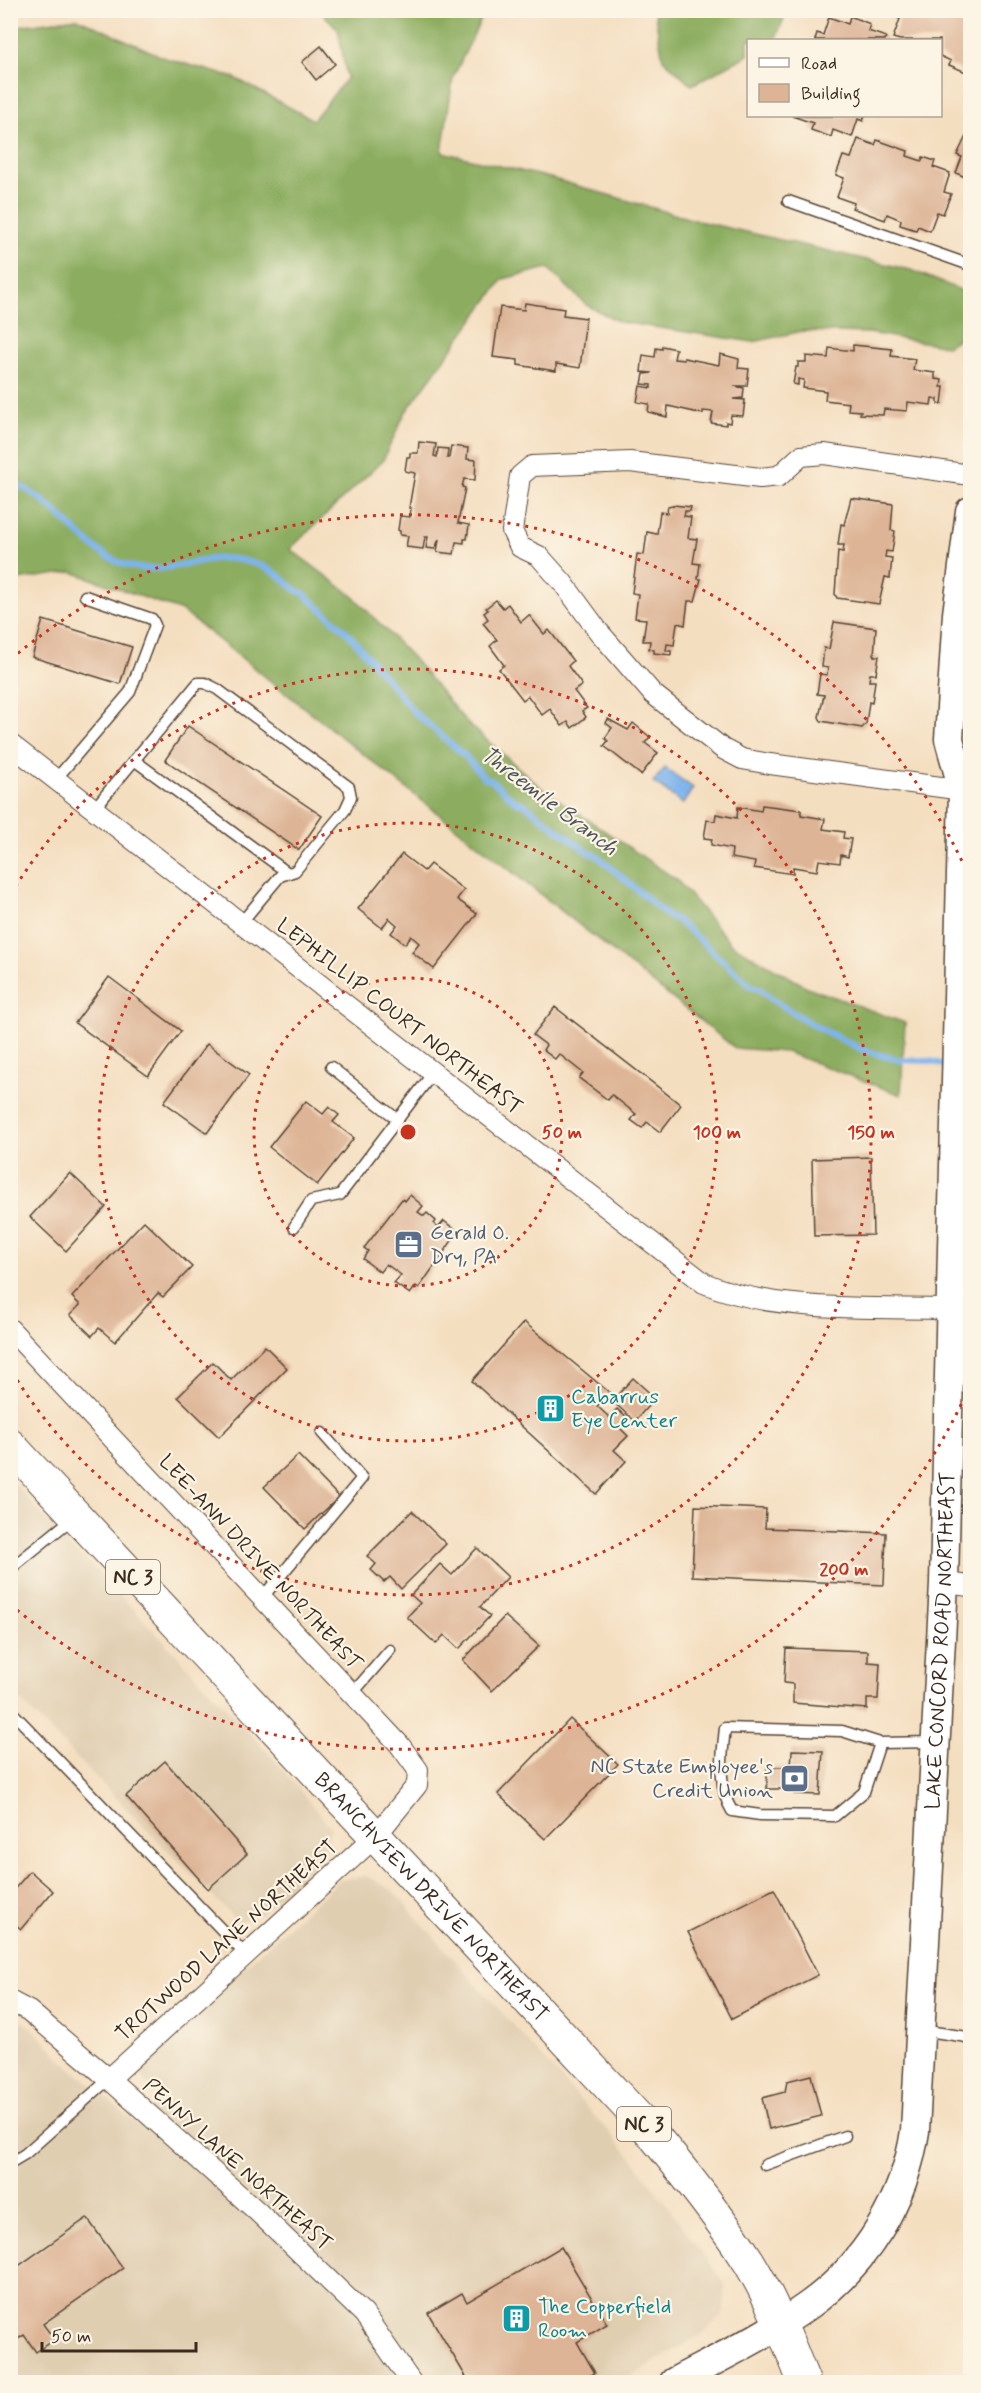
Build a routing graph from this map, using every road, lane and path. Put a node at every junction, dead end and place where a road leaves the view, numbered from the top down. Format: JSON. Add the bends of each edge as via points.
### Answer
{"nodes":[{"id":1,"x":788,"y":201,"type":"dead end"},
{"id":2,"x":970,"y":265,"type":"edge"},
{"id":3,"x":970,"y":475,"type":"edge"},
{"id":4,"x":970,"y":511,"type":"edge"},
{"id":5,"x":85,"y":597,"type":"dead end"},
{"id":6,"x":10,"y":744,"type":"edge"},
{"id":7,"x":134,"y":760,"type":"junction"},
{"id":8,"x":56,"y":780,"type":"junction"},
{"id":9,"x":967,"y":781,"type":"edge"},
{"id":10,"x":94,"y":809,"type":"junction"},
{"id":11,"x":288,"y":873,"type":"junction"},
{"id":12,"x":241,"y":923,"type":"junction"},
{"id":13,"x":331,"y":1067,"type":"dead end"},
{"id":14,"x":433,"y":1072,"type":"junction"},
{"id":15,"x":397,"y":1119,"type":"junction"},
{"id":16,"x":294,"y":1227,"type":"dead end"},
{"id":17,"x":961,"y":1309,"type":"edge"},
{"id":18,"x":10,"y":1329,"type":"edge"},
{"id":19,"x":322,"y":1433,"type":"dead end"},
{"id":20,"x":10,"y":1446,"type":"edge"},
{"id":21,"x":76,"y":1515,"type":"junction"},
{"id":22,"x":10,"y":1569,"type":"edge"},
{"id":23,"x":957,"y":1585,"type":"edge"},
{"id":24,"x":262,"y":1598,"type":"junction"},
{"id":25,"x":390,"y":1650,"type":"dead end"},
{"id":26,"x":352,"y":1694,"type":"junction"},
{"id":27,"x":10,"y":1710,"type":"edge"},
{"id":28,"x":935,"y":1742,"type":"junction"},
{"id":29,"x":880,"y":1743,"type":"junction"},
{"id":30,"x":375,"y":1837,"type":"junction"},
{"id":31,"x":245,"y":1954,"type":"junction"},
{"id":32,"x":10,"y":2001,"type":"edge"},
{"id":33,"x":920,"y":2030,"type":"junction"},
{"id":34,"x":970,"y":2041,"type":"edge"},
{"id":35,"x":109,"y":2079,"type":"junction"},
{"id":36,"x":845,"y":2136,"type":"dead end"},
{"id":37,"x":10,"y":2163,"type":"edge"},
{"id":38,"x":765,"y":2165,"type":"dead end"},
{"id":39,"x":780,"y":2323,"type":"junction"},
{"id":40,"x":411,"y":2382,"type":"edge"},
{"id":41,"x":674,"y":2382,"type":"edge"},
{"id":42,"x":804,"y":2382,"type":"edge"}],
"edges":[{"from":1,"to":2,"type":"lane"},
{"from":3,"to":9,"type":"street","via":[[824,454],[801,456],[779,476],[760,478],[630,462],[532,466],[520,476],[512,531],[520,547],[539,556],[563,583],[652,694],[723,749],[742,759],[770,764]]},
{"from":4,"to":9,"type":"main road","name":"LAKE CONCORD ROAD NORTHEAST","via":[[957,614],[949,739]]},
{"from":5,"to":8,"type":"lane","via":[[152,619],[155,625],[130,692]]},
{"from":6,"to":8,"type":"street","name":"LEPHILLIP COURT NORTHEAST"},
{"from":7,"to":10,"type":"lane"},
{"from":7,"to":11,"type":"lane"},
{"from":7,"to":11,"type":"lane","via":[[198,684],[217,688],[349,787],[351,797],[345,810],[295,871]]},
{"from":8,"to":10,"type":"street","name":"LEPHILLIP COURT NORTHEAST"},
{"from":9,"to":17,"type":"main road","name":"LAKE CONCORD ROAD NORTHEAST","via":[[956,1033]]},
{"from":10,"to":12,"type":"street","name":"LEPHILLIP COURT NORTHEAST"},
{"from":11,"to":12,"type":"lane","via":[[280,876]]},
{"from":12,"to":14,"type":"street","name":"LEPHILLIP COURT NORTHEAST"},
{"from":13,"to":15,"type":"lane"},
{"from":14,"to":15,"type":"lane"},
{"from":14,"to":17,"type":"street","name":"LEPHILLIP COURT NORTHEAST","via":[[704,1283],[723,1291],[787,1304]]},
{"from":15,"to":16,"type":"lane","via":[[340,1196],[311,1202]]},
{"from":17,"to":23,"type":"main road","name":"LAKE CONCORD ROAD NORTHEAST","via":[[944,1492]]},
{"from":18,"to":24,"type":"street","name":"LEE-ANN DRIVE NORTHEAST"},
{"from":19,"to":24,"type":"lane","via":[[362,1478]]},
{"from":20,"to":21,"type":"main road","name":"BRANCHVIEW DRIVE NORTHEAST","number":"NC 3"},
{"from":21,"to":22,"type":"lane"},
{"from":21,"to":30,"type":"main road","name":"BRANCHVIEW DRIVE NORTHEAST","number":"NC 3"},
{"from":23,"to":28,"type":"main road","name":"LAKE CONCORD ROAD NORTHEAST"},
{"from":24,"to":26,"type":"street","name":"LEE-ANN DRIVE NORTHEAST"},
{"from":25,"to":26,"type":"lane"},
{"from":26,"to":30,"type":"street","name":"LEE-ANN DRIVE NORTHEAST","via":[[418,1770],[417,1785]]},
{"from":27,"to":31,"type":"lane"},
{"from":28,"to":29,"type":"lane"},
{"from":28,"to":33,"type":"main road","name":"LAKE CONCORD ROAD NORTHEAST"},
{"from":29,"to":29,"type":"lane","via":[[842,1731],[725,1728],[723,1796],[732,1811],[835,1816],[864,1792]]},
{"from":30,"to":31,"type":"street","name":"TROTWOOD LANE NORTHEAST"},
{"from":30,"to":39,"type":"main road","name":"BRANCHVIEW DRIVE NORTHEAST","number":"NC 3","via":[[651,2131],[749,2263]]},
{"from":31,"to":35,"type":"street","name":"TROTWOOD LANE NORTHEAST"},
{"from":32,"to":35,"type":"street","name":"PENNY LANE NORTHEAST","via":[[29,2012]]},
{"from":33,"to":34,"type":"lane","via":[[967,2037]]},
{"from":33,"to":39,"type":"main road","name":"LAKE CONCORD ROAD NORTHEAST","via":[[915,2131],[897,2199],[861,2256],[810,2305]]},
{"from":35,"to":37,"type":"lane","via":[[26,2154]]},
{"from":35,"to":40,"type":"street","name":"PENNY LANE NORTHEAST","via":[[258,2212],[364,2314]]},
{"from":36,"to":38,"type":"lane"},
{"from":39,"to":41,"type":"main road","name":"LAKE CONCORD ROAD NORTHEAST"},
{"from":39,"to":42,"type":"main road","name":"BRANCHVIEW DRIVE NORTHEAST","number":"NC 3"}]}
